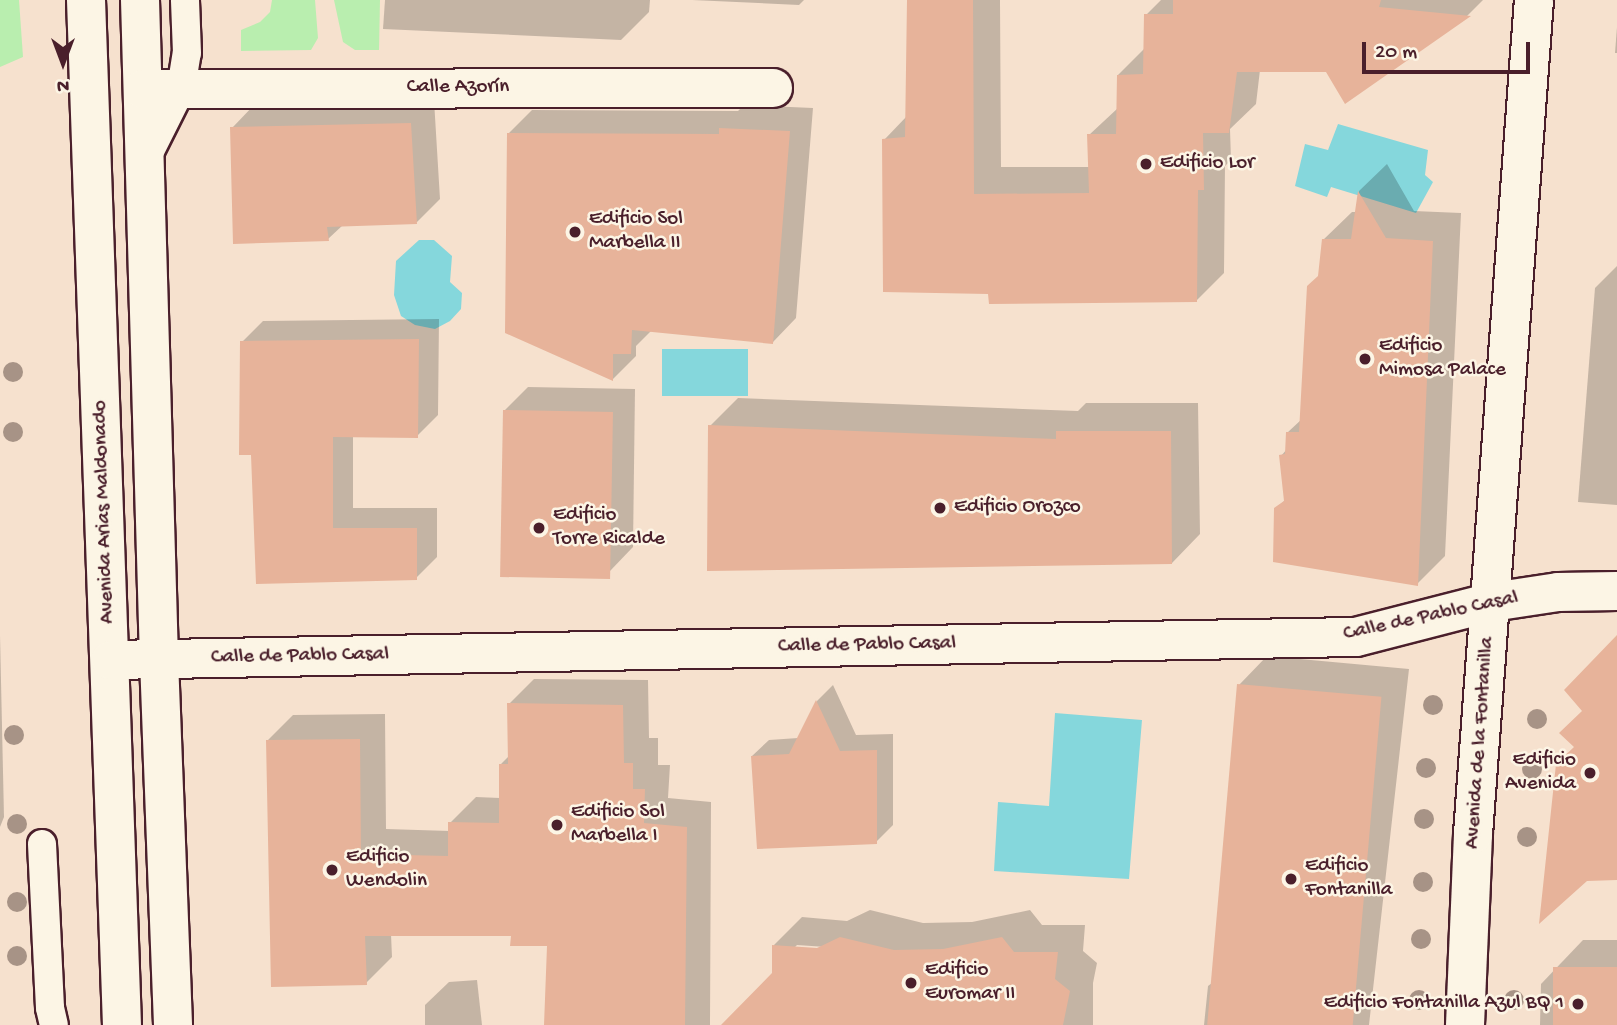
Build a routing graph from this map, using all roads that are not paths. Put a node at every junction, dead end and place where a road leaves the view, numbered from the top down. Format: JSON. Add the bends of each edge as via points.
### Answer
{"nodes":[{"id":1,"x":86,"y":0,"type":"edge"},
{"id":2,"x":140,"y":0,"type":"edge"},
{"id":3,"x":186,"y":0,"type":"edge"},
{"id":4,"x":1534,"y":0,"type":"edge"},
{"id":5,"x":773,"y":88,"type":"dead end"},
{"id":6,"x":143,"y":89,"type":"junction"},
{"id":7,"x":181,"y":89,"type":"junction"},
{"id":8,"x":145,"y":162,"type":"junction"},
{"id":9,"x":1617,"y":591,"type":"edge"},
{"id":10,"x":1492,"y":602,"type":"junction"},
{"id":11,"x":111,"y":660,"type":"junction"},
{"id":12,"x":159,"y":660,"type":"junction"},
{"id":13,"x":42,"y":844,"type":"dead end"},
{"id":14,"x":54,"y":1025,"type":"edge"},
{"id":15,"x":122,"y":1025,"type":"edge"},
{"id":16,"x":173,"y":1025,"type":"edge"},
{"id":17,"x":1465,"y":1025,"type":"edge"}],
"edges":[{"from":1,"to":11,"type":"street","name":"Avenida Arias Maldonado"},
{"from":2,"to":6,"type":"street"},
{"from":3,"to":7,"type":"lane","via":[[187,53]]},
{"from":4,"to":10,"type":"street","name":"Avenida de la Fontanilla"},
{"from":5,"to":7,"type":"street","name":"Calle Azorín"},
{"from":6,"to":7,"type":"street","name":"Calle Azorín"},
{"from":6,"to":8,"type":"street"},
{"from":7,"to":8,"type":"lane"},
{"from":8,"to":12,"type":"street"},
{"from":9,"to":10,"type":"street","name":"Calle de Pablo Casal","via":[[1558,592]]},
{"from":10,"to":12,"type":"street","name":"Calle de Pablo Casal","via":[[1356,637]]},
{"from":10,"to":17,"type":"street","name":"Avenida de la Fontanilla","via":[[1473,834]]},
{"from":11,"to":12,"type":"street","name":"Calle de Pablo Casal"},
{"from":11,"to":15,"type":"street","name":"Avenida Arias Maldonado"},
{"from":12,"to":16,"type":"street"},
{"from":13,"to":14,"type":"lane"}]}
